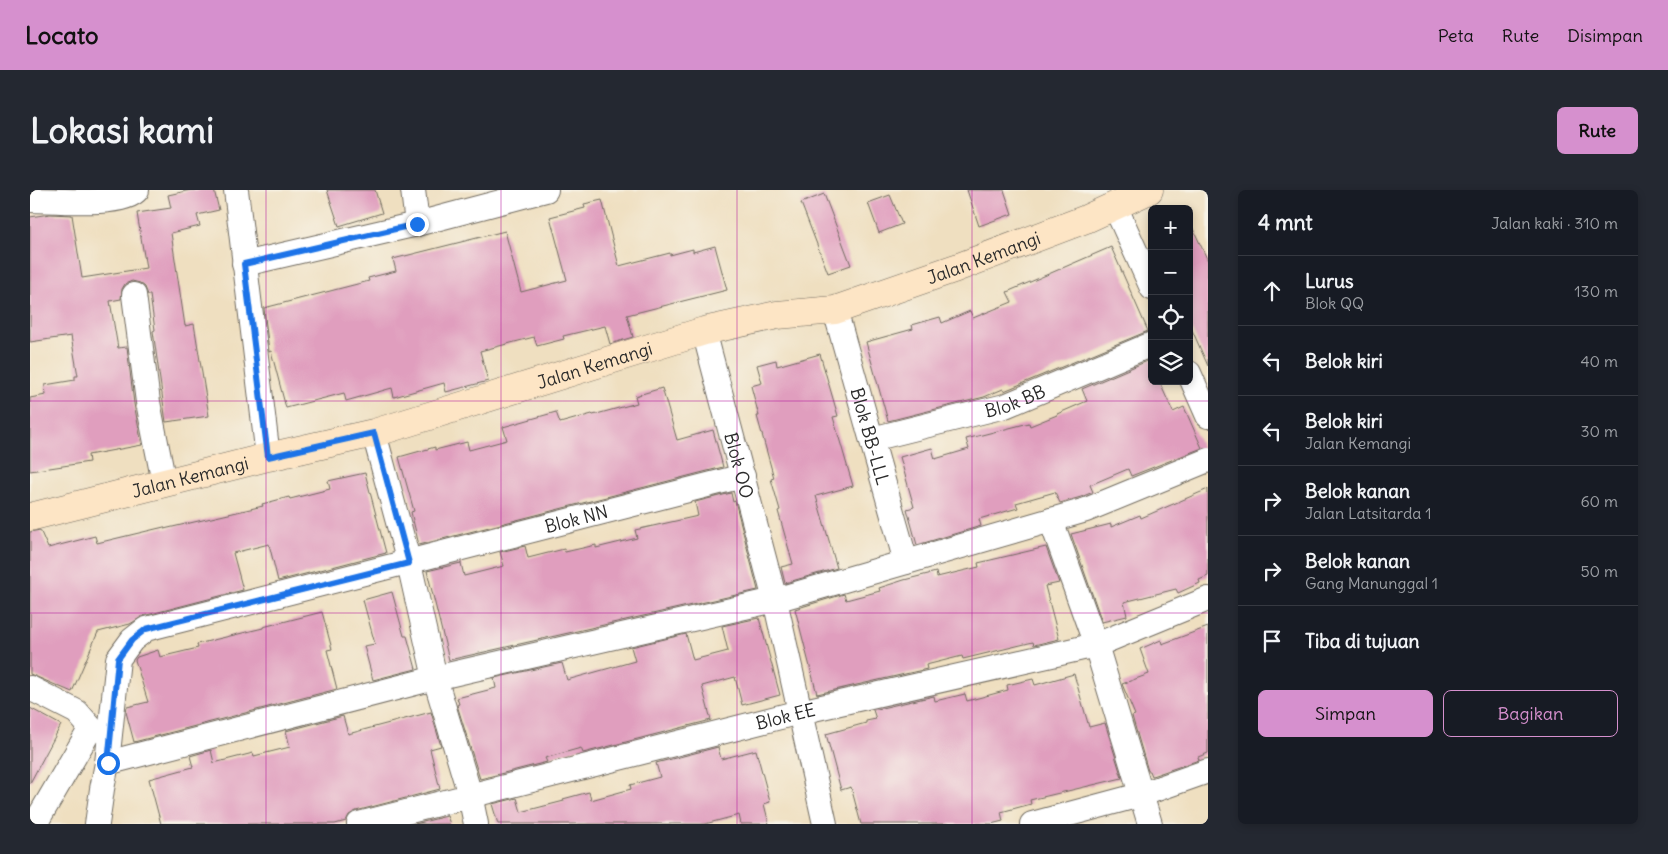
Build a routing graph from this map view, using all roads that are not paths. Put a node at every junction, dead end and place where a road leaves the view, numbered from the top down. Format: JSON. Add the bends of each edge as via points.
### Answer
{"nodes":[{"id":1,"x":137,"y":190,"type":"edge"},
{"id":2,"x":236,"y":190,"type":"edge"},
{"id":3,"x":413,"y":190,"type":"edge"},
{"id":4,"x":546,"y":190,"type":"edge"},
{"id":5,"x":1129,"y":196,"type":"edge"},
{"id":6,"x":30,"y":200,"type":"edge"},
{"id":7,"x":417,"y":224,"type":"junction"},
{"id":8,"x":244,"y":264,"type":"junction"},
{"id":9,"x":1148,"y":272,"type":"edge"},
{"id":10,"x":134,"y":295,"type":"dead end"},
{"id":11,"x":836,"y":310,"type":"junction"},
{"id":12,"x":704,"y":331,"type":"junction"},
{"id":13,"x":1148,"y":346,"type":"edge"},
{"id":14,"x":1193,"y":382,"type":"edge"},
{"id":15,"x":1208,"y":416,"type":"edge"},
{"id":16,"x":374,"y":433,"type":"junction"},
{"id":17,"x":872,"y":439,"type":"junction"},
{"id":18,"x":268,"y":457,"type":"junction"},
{"id":19,"x":1208,"y":460,"type":"edge"},
{"id":20,"x":743,"y":476,"type":"junction"},
{"id":21,"x":164,"y":483,"type":"junction"},
{"id":22,"x":30,"y":517,"type":"edge"},
{"id":23,"x":1051,"y":520,"type":"junction"},
{"id":24,"x":906,"y":562,"type":"junction"},
{"id":25,"x":409,"y":563,"type":"junction"},
{"id":26,"x":1208,"y":599,"type":"edge"},
{"id":27,"x":775,"y":600,"type":"junction"},
{"id":28,"x":1096,"y":644,"type":"junction"},
{"id":29,"x":435,"y":678,"type":"junction"},
{"id":30,"x":30,"y":688,"type":"edge"},
{"id":31,"x":800,"y":712,"type":"junction"},
{"id":32,"x":91,"y":728,"type":"junction"},
{"id":33,"x":108,"y":763,"type":"junction"},
{"id":34,"x":1208,"y":771,"type":"edge"},
{"id":35,"x":470,"y":795,"type":"junction"},
{"id":36,"x":1140,"y":795,"type":"junction"},
{"id":37,"x":35,"y":824,"type":"edge"},
{"id":38,"x":97,"y":824,"type":"edge"},
{"id":39,"x":359,"y":824,"type":"edge"},
{"id":40,"x":476,"y":824,"type":"edge"},
{"id":41,"x":825,"y":824,"type":"edge"},
{"id":42,"x":1032,"y":824,"type":"edge"},
{"id":43,"x":1150,"y":824,"type":"edge"}],
"edges":[{"from":1,"to":6,"type":"street","via":[[134,194],[109,201]]},
{"from":2,"to":8,"type":"street"},
{"from":3,"to":7,"type":"street"},
{"from":4,"to":7,"type":"street"},
{"from":5,"to":9,"type":"street"},
{"from":5,"to":11,"type":"street","name":"Jalan Kemangi","via":[[1086,219]]},
{"from":7,"to":8,"type":"street"},
{"from":8,"to":18,"type":"street"},
{"from":10,"to":21,"type":"street","via":[[148,402]]},
{"from":11,"to":12,"type":"street","name":"Jalan Kemangi","via":[[777,315]]},
{"from":11,"to":17,"type":"street","name":"Blok BB-LLL"},
{"from":12,"to":16,"type":"street","name":"Jalan Kemangi"},
{"from":12,"to":20,"type":"street","name":"Blok OO"},
{"from":13,"to":17,"type":"street","name":"Blok BB","via":[[1005,406]]},
{"from":14,"to":15,"type":"street"},
{"from":16,"to":18,"type":"street","name":"Jalan Kemangi"},
{"from":16,"to":25,"type":"street"},
{"from":17,"to":24,"type":"street","name":"Blok BB-LLL"},
{"from":18,"to":21,"type":"street","name":"Jalan Kemangi"},
{"from":19,"to":23,"type":"street","via":[[1086,510]]},
{"from":20,"to":25,"type":"street","name":"Blok NN"},
{"from":20,"to":27,"type":"street","name":"Blok OO"},
{"from":21,"to":22,"type":"street","name":"Jalan Kemangi"},
{"from":23,"to":24,"type":"street"},
{"from":23,"to":28,"type":"street"},
{"from":24,"to":27,"type":"street"},
{"from":25,"to":29,"type":"street"},
{"from":25,"to":33,"type":"street","name":"Blok NN","via":[[146,629],[132,640],[118,659]]},
{"from":26,"to":28,"type":"street","name":"Blok EE"},
{"from":27,"to":29,"type":"street"},
{"from":27,"to":31,"type":"street","name":"Blok OO"},
{"from":28,"to":31,"type":"street","name":"Blok EE"},
{"from":28,"to":36,"type":"street"},
{"from":29,"to":33,"type":"street"},
{"from":29,"to":35,"type":"street"},
{"from":30,"to":32,"type":"street","via":[[77,712]]},
{"from":31,"to":35,"type":"street","name":"Blok EE"},
{"from":31,"to":41,"type":"street","name":"Blok OO"},
{"from":32,"to":33,"type":"street"},
{"from":32,"to":37,"type":"street"},
{"from":33,"to":38,"type":"street","name":"Blok NN"},
{"from":34,"to":36,"type":"street"},
{"from":35,"to":39,"type":"street","name":"Blok EE"},
{"from":35,"to":40,"type":"street"},
{"from":36,"to":42,"type":"street"},
{"from":36,"to":43,"type":"street"}]}
